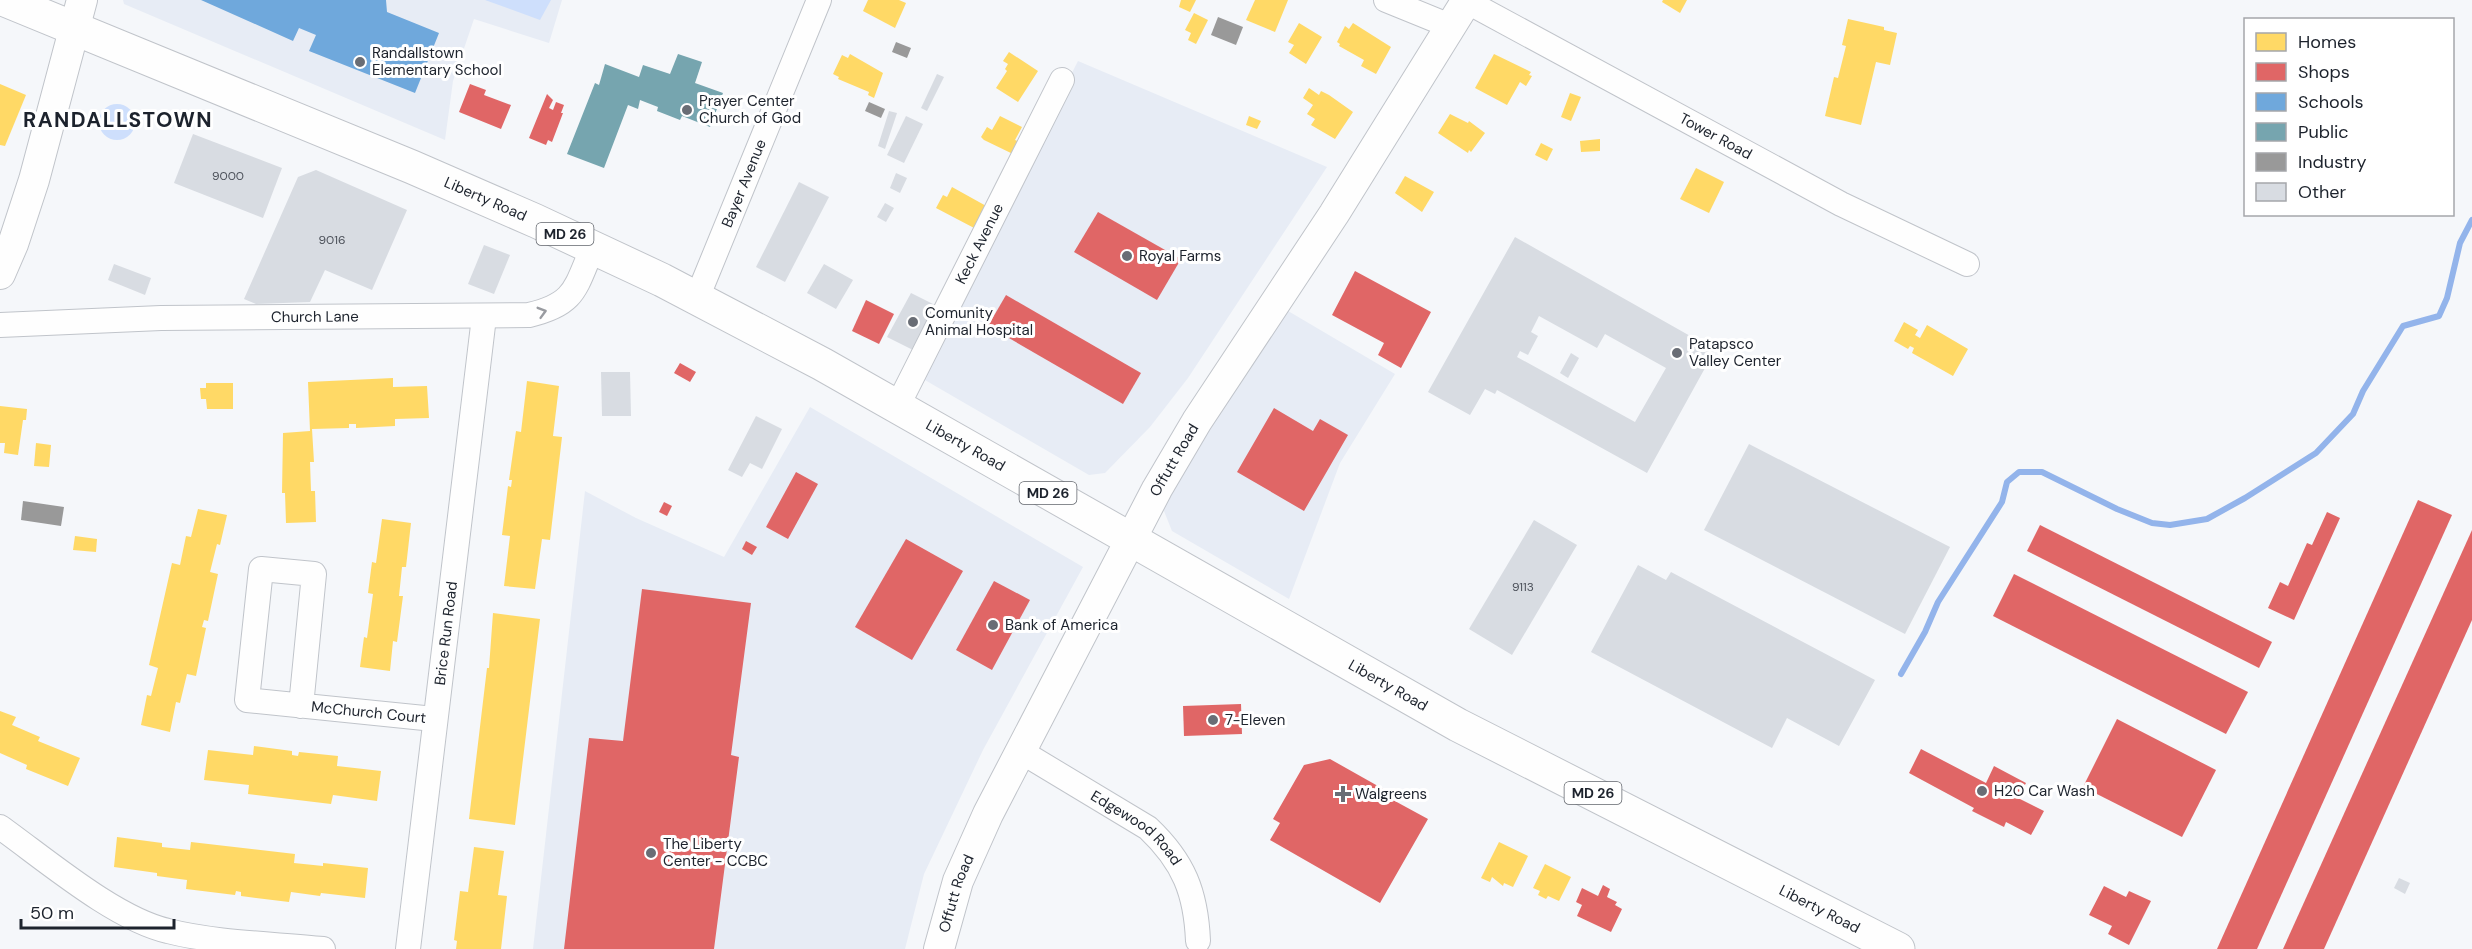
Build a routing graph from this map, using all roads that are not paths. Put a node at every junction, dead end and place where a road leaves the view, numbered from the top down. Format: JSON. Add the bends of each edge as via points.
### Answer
{"nodes":[{"id":1,"x":5,"y":0,"type":"edge"},
{"id":2,"x":819,"y":0,"type":"edge"},
{"id":3,"x":1386,"y":0,"type":"edge"},
{"id":4,"x":1466,"y":1,"type":"edge"},
{"id":5,"x":79,"y":14,"type":"edge"},
{"id":6,"x":1450,"y":26,"type":"junction"},
{"id":7,"x":1062,"y":80,"type":"dead end"},
{"id":8,"x":593,"y":247,"type":"junction"},
{"id":9,"x":1967,"y":264,"type":"dead end"},
{"id":10,"x":0,"y":274,"type":"edge"},
{"id":11,"x":697,"y":298,"type":"junction"},
{"id":12,"x":484,"y":317,"type":"junction"},
{"id":13,"x":0,"y":325,"type":"edge"},
{"id":14,"x":897,"y":407,"type":"junction"},
{"id":15,"x":1131,"y":541,"type":"junction"},
{"id":16,"x":301,"y":706,"type":"junction"},
{"id":17,"x":434,"y":720,"type":"junction"},
{"id":18,"x":1020,"y":751,"type":"junction"},
{"id":19,"x":0,"y":827,"type":"edge"},
{"id":20,"x":1198,"y":942,"type":"dead end"},
{"id":21,"x":323,"y":949,"type":"edge"},
{"id":22,"x":408,"y":949,"type":"edge"},
{"id":23,"x":939,"y":949,"type":"edge"},
{"id":24,"x":1898,"y":949,"type":"edge"}],
"edges":[{"from":1,"to":5,"type":"main road","name":"Liberty Road","number":"MD 26"},
{"from":2,"to":11,"type":"street","name":"Bayer Avenue"},
{"from":3,"to":6,"type":"street"},
{"from":4,"to":6,"type":"street","name":"Offutt Road"},
{"from":4,"to":9,"type":"street","name":"Tower Road","via":[[1841,204]]},
{"from":5,"to":8,"type":"main road","name":"Liberty Road","number":"MD 26"},
{"from":5,"to":10,"type":"street","via":[[24,212]]},
{"from":6,"to":15,"type":"street","name":"Offutt Road","via":[[1335,214],[1197,421]]},
{"from":7,"to":14,"type":"street","name":"Keck Avenue"},
{"from":8,"to":11,"type":"main road","name":"Liberty Road","number":"MD 26"},
{"from":12,"to":8,"type":"street","name":"Church Lane","one_way":true,"via":[[529,315],[564,303]]},
{"from":11,"to":14,"type":"main road","name":"Liberty Road","number":"MD 26"},
{"from":12,"to":13,"type":"street","name":"Church Lane","via":[[161,318]]},
{"from":12,"to":17,"type":"street","name":"Brice Run Road"},
{"from":14,"to":15,"type":"main road","name":"Liberty Road","number":"MD 26"},
{"from":15,"to":18,"type":"street","name":"Offutt Road"},
{"from":15,"to":24,"type":"main road","name":"Liberty Road","number":"MD 26","via":[[1458,725]]},
{"from":16,"to":16,"type":"street","name":"McChurch Court","via":[[247,700],[261,569],[314,574]]},
{"from":16,"to":17,"type":"street","name":"McChurch Court"},
{"from":17,"to":22,"type":"street","name":"Brice Run Road"},
{"from":18,"to":20,"type":"street","name":"Edgewood Road","via":[[1148,828],[1165,843],[1189,883]]},
{"from":18,"to":23,"type":"street","name":"Offutt Road","via":[[972,849],[951,902]]},
{"from":19,"to":21,"type":"street","via":[[102,900],[166,931]]}]}
